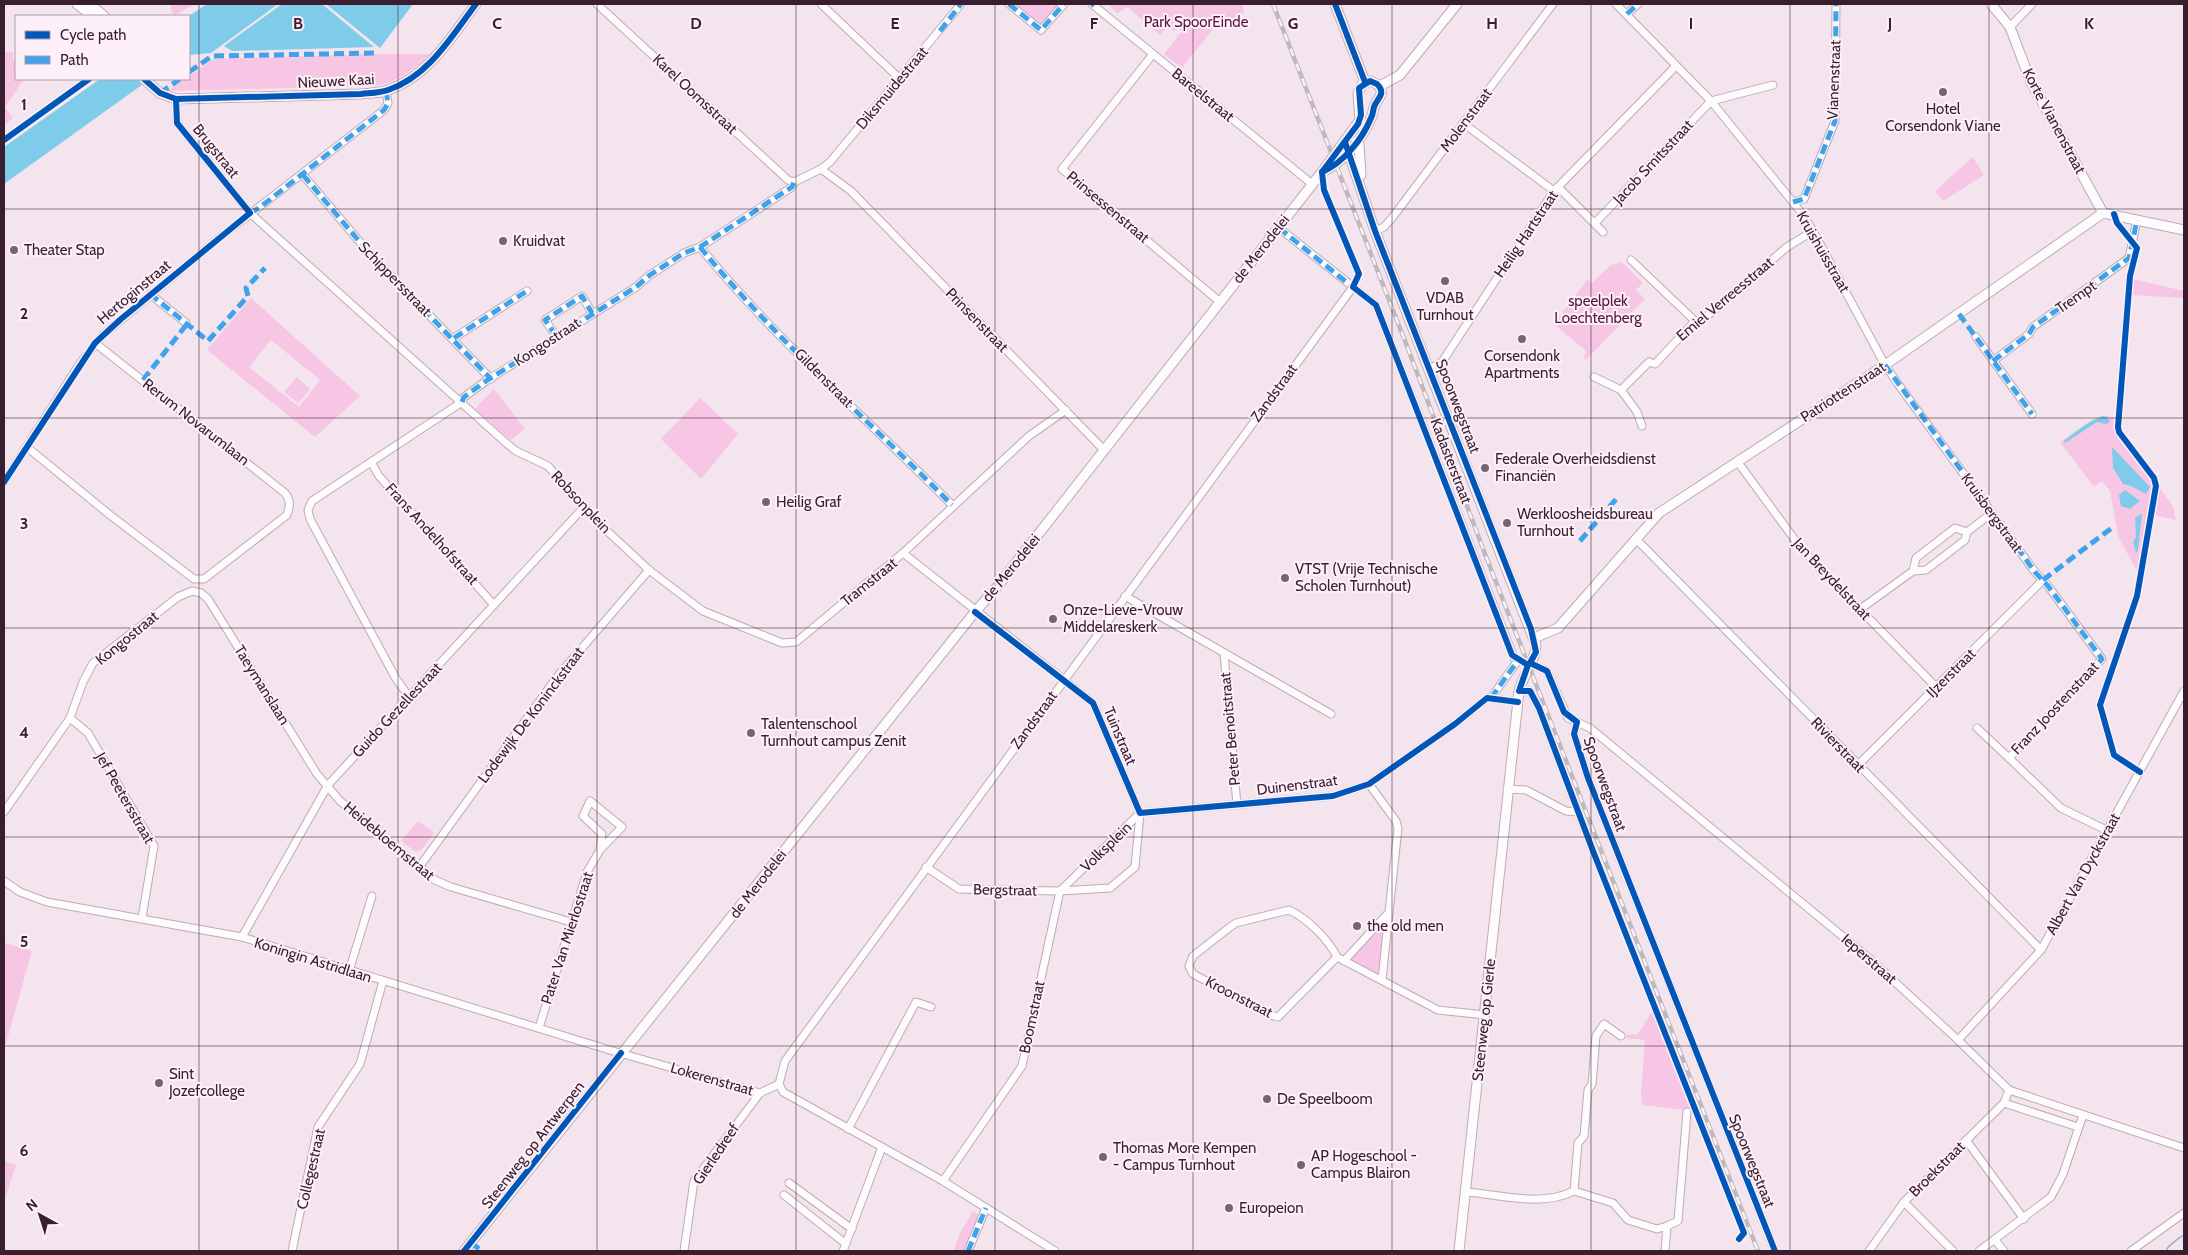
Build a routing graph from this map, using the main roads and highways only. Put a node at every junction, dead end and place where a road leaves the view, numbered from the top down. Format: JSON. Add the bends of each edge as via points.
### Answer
{"nodes":[{"id":1,"x":2184,"y":1242,"type":"edge"},
{"id":2,"x":2173,"y":1251,"type":"edge"}],
"edges":[{"from":1,"to":2,"type":"main road"}]}
